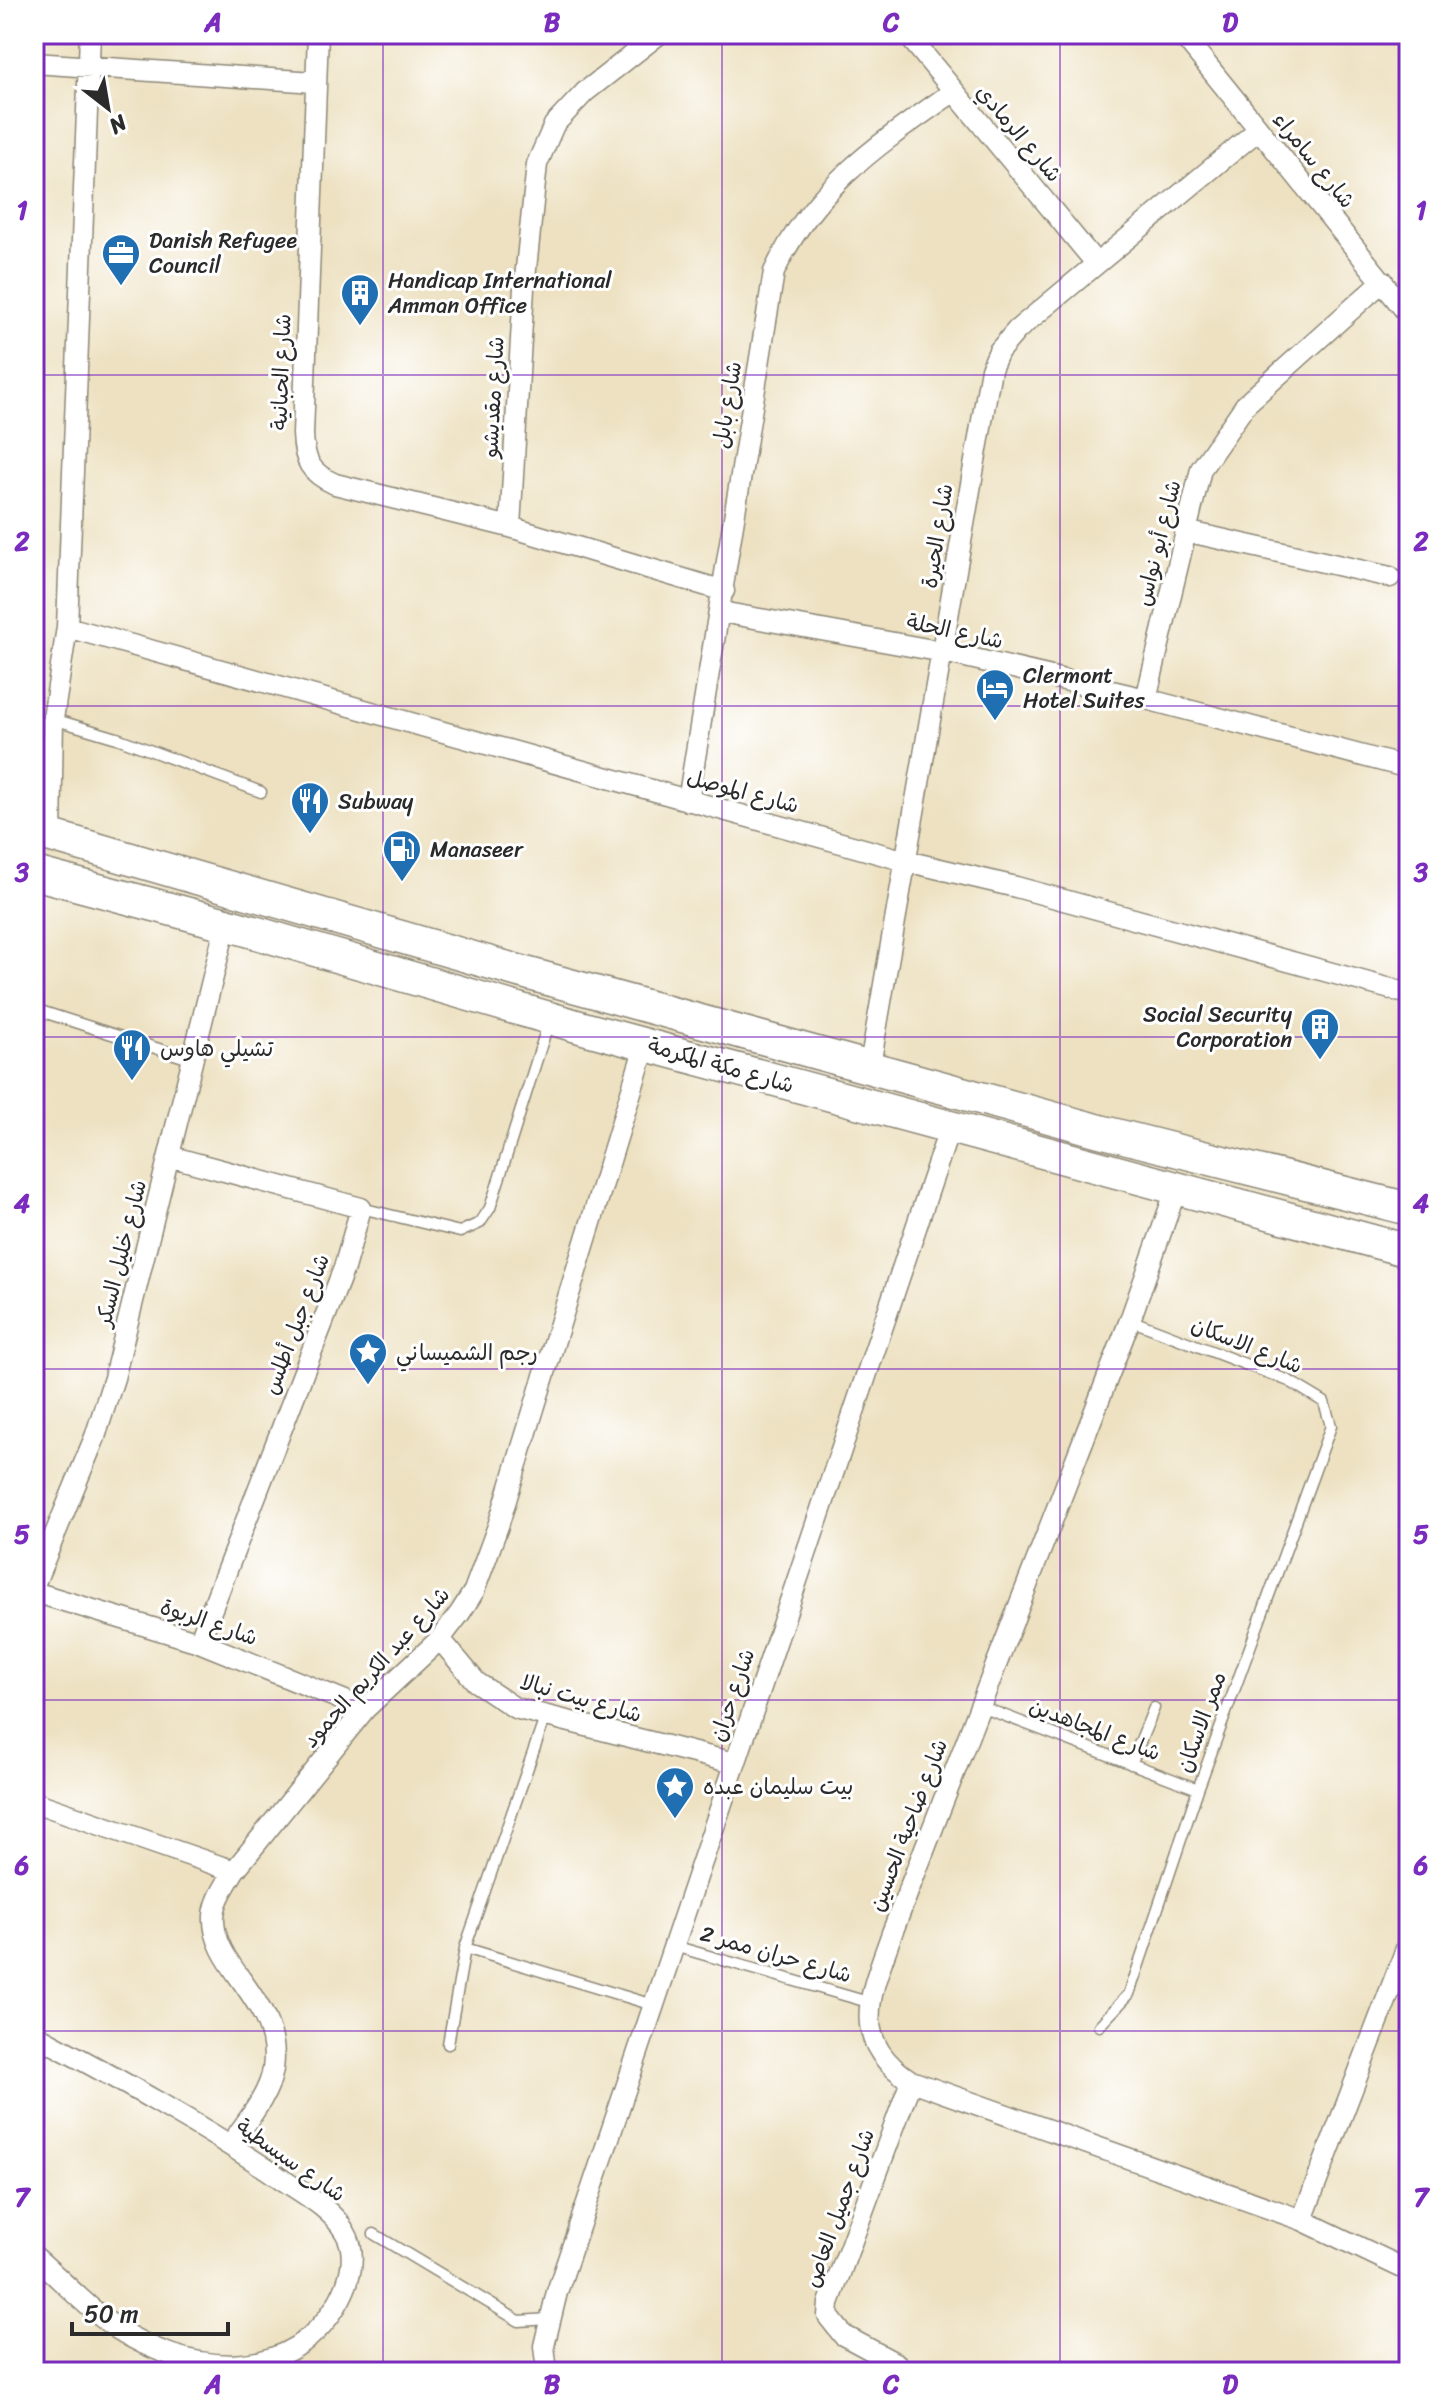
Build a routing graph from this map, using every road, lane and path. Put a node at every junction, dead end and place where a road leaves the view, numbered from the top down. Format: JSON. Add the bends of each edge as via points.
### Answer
{"nodes":[{"id":1,"x":90,"y":34,"type":"edge"},
{"id":2,"x":318,"y":34,"type":"edge"},
{"id":3,"x":659,"y":34,"type":"edge"},
{"id":4,"x":907,"y":34,"type":"edge"},
{"id":5,"x":1182,"y":34,"type":"edge"},
{"id":6,"x":34,"y":63,"type":"edge"},
{"id":7,"x":89,"y":68,"type":"junction"},
{"id":8,"x":315,"y":82,"type":"junction"},
{"id":9,"x":953,"y":92,"type":"junction"},
{"id":10,"x":1258,"y":130,"type":"junction"},
{"id":11,"x":1095,"y":262,"type":"junction"},
{"id":12,"x":1383,"y":281,"type":"junction"},
{"id":13,"x":1409,"y":315,"type":"edge"},
{"id":14,"x":510,"y":527,"type":"junction"},
{"id":15,"x":1185,"y":531,"type":"junction"},
{"id":16,"x":1390,"y":577,"type":"dead end"},
{"id":17,"x":723,"y":602,"type":"junction"},
{"id":18,"x":67,"y":627,"type":"junction"},
{"id":19,"x":944,"y":652,"type":"junction"},
{"id":20,"x":1146,"y":699,"type":"junction"},
{"id":21,"x":53,"y":719,"type":"junction"},
{"id":22,"x":1409,"y":768,"type":"edge"},
{"id":23,"x":261,"y":792,"type":"dead end"},
{"id":24,"x":688,"y":801,"type":"junction"},
{"id":25,"x":42,"y":834,"type":"edge"},
{"id":26,"x":906,"y":861,"type":"junction"},
{"id":27,"x":34,"y":873,"type":"edge"},
{"id":28,"x":226,"y":924,"type":"junction"},
{"id":29,"x":1409,"y":994,"type":"edge"},
{"id":30,"x":34,"y":1009,"type":"edge"},
{"id":31,"x":550,"y":1018,"type":"junction"},
{"id":32,"x":646,"y":1043,"type":"junction"},
{"id":33,"x":193,"y":1060,"type":"junction"},
{"id":34,"x":870,"y":1065,"type":"junction"},
{"id":35,"x":950,"y":1127,"type":"junction"},
{"id":36,"x":169,"y":1156,"type":"junction"},
{"id":37,"x":1176,"y":1190,"type":"junction"},
{"id":38,"x":361,"y":1208,"type":"junction"},
{"id":39,"x":1409,"y":1209,"type":"edge"},
{"id":40,"x":1409,"y":1251,"type":"edge"},
{"id":41,"x":1130,"y":1320,"type":"junction"},
{"id":42,"x":1331,"y":1426,"type":"joint"},
{"id":43,"x":34,"y":1585,"type":"edge"},
{"id":44,"x":34,"y":1592,"type":"edge"},
{"id":45,"x":440,"y":1639,"type":"junction"},
{"id":46,"x":199,"y":1642,"type":"junction"},
{"id":47,"x":979,"y":1706,"type":"junction"},
{"id":48,"x":1154,"y":1708,"type":"dead end"},
{"id":49,"x":365,"y":1709,"type":"junction"},
{"id":50,"x":545,"y":1718,"type":"junction"},
{"id":51,"x":734,"y":1763,"type":"junction"},
{"id":52,"x":1131,"y":1764,"type":"junction"},
{"id":53,"x":1198,"y":1789,"type":"junction"},
{"id":54,"x":34,"y":1802,"type":"edge"},
{"id":55,"x":234,"y":1871,"type":"junction"},
{"id":56,"x":1409,"y":1941,"type":"edge"},
{"id":57,"x":674,"y":1945,"type":"junction"},
{"id":58,"x":465,"y":1948,"type":"junction"},
{"id":59,"x":868,"y":2002,"type":"junction"},
{"id":60,"x":653,"y":2005,"type":"junction"},
{"id":61,"x":1099,"y":2026,"type":"dead end"},
{"id":62,"x":34,"y":2034,"type":"edge"},
{"id":63,"x":448,"y":2044,"type":"dead end"},
{"id":64,"x":911,"y":2081,"type":"junction"},
{"id":65,"x":231,"y":2144,"type":"junction"},
{"id":66,"x":1302,"y":2220,"type":"junction"},
{"id":67,"x":374,"y":2234,"type":"dead end"},
{"id":68,"x":34,"y":2256,"type":"edge"},
{"id":69,"x":1409,"y":2271,"type":"edge"},
{"id":70,"x":549,"y":2319,"type":"junction"},
{"id":71,"x":897,"y":2364,"type":"dead end"},
{"id":72,"x":547,"y":2372,"type":"edge"}],
"edges":[{"from":1,"to":7,"type":"street"},
{"from":2,"to":8,"type":"street","name":"شارع الحبانية"},
{"from":3,"to":14,"type":"street","name":"شارع مقديشو","via":[[585,92],[554,125],[537,164]]},
{"from":4,"to":9,"type":"street","name":"شارع الرمادي"},
{"from":5,"to":10,"type":"street","name":"شارع سامراء"},
{"from":6,"to":7,"type":"street"},
{"from":7,"to":8,"type":"street"},
{"from":7,"to":18,"type":"street"},
{"from":8,"to":14,"type":"street","name":"شارع الحبانية","via":[[303,434],[308,466],[317,477],[335,484]]},
{"from":9,"to":11,"type":"street","name":"شارع الرمادي"},
{"from":9,"to":17,"type":"street","name":"شارع بابل","via":[[878,145],[821,197],[792,234],[774,272]]},
{"from":10,"to":11,"type":"street","name":"شارع الحيرة"},
{"from":10,"to":12,"type":"street","name":"شارع سامراء"},
{"from":11,"to":19,"type":"street","name":"شارع الحيرة","via":[[1017,330],[991,369]]},
{"from":12,"to":13,"type":"street","name":"شارع سامراء"},
{"from":12,"to":15,"type":"street","name":"شارع أبو نواس","via":[[1273,377],[1227,427],[1201,469]]},
{"from":14,"to":17,"type":"street","name":"شارع الحبانية"},
{"from":15,"to":16,"type":"street"},
{"from":15,"to":20,"type":"street","name":"شارع أبو نواس"},
{"from":17,"to":19,"type":"street","name":"شارع الحلة"},
{"from":17,"to":24,"type":"street","name":"شارع بابل"},
{"from":18,"to":21,"type":"street"},
{"from":18,"to":24,"type":"street","name":"شارع الموصل"},
{"from":19,"to":20,"type":"street","name":"شارع الحلة"},
{"from":19,"to":26,"type":"street","name":"شارع الحيرة"},
{"from":20,"to":22,"type":"street","name":"شارع الحلة"},
{"from":21,"to":23,"type":"lane"},
{"from":21,"to":25,"type":"street"},
{"from":24,"to":26,"type":"street","name":"شارع الموصل"},
{"from":25,"to":34,"type":"main road","name":"شارع مكة المكرمة"},
{"from":26,"to":29,"type":"street","name":"شارع الموصل"},
{"from":26,"to":34,"type":"street","name":"شارع الحيرة"},
{"from":27,"to":28,"type":"main road","name":"شارع مكة المكرمة"},
{"from":28,"to":31,"type":"main road","name":"شارع مكة المكرمة"},
{"from":28,"to":33,"type":"street","name":"شارع خليل السكر"},
{"from":30,"to":33,"type":"lane"},
{"from":31,"to":32,"type":"main road","name":"شارع مكة المكرمة"},
{"from":31,"to":38,"type":"lane","via":[[490,1208],[480,1223],[460,1232]]},
{"from":32,"to":35,"type":"main road","name":"شارع مكة المكرمة"},
{"from":32,"to":45,"type":"street","name":"شارع عبد الكريم الحمود","via":[[498,1526],[474,1591]]},
{"from":33,"to":36,"type":"street","name":"شارع خليل السكر"},
{"from":34,"to":39,"type":"main road","name":"شارع مكة المكرمة","via":[[1100,1131]]},
{"from":35,"to":37,"type":"main road","name":"شارع مكة المكرمة"},
{"from":35,"to":51,"type":"street","name":"شارع حران"},
{"from":36,"to":38,"type":"street"},
{"from":36,"to":43,"type":"street","name":"شارع خليل السكر","via":[[114,1378]]},
{"from":37,"to":40,"type":"main road","name":"شارع مكة المكرمة"},
{"from":37,"to":41,"type":"street","name":"شارع ضاحية الحسين"},
{"from":38,"to":46,"type":"street","name":"شارع جبل أطلس","via":[[344,1268]]},
{"from":41,"to":42,"type":"lane","name":"شارع الاسكان","via":[[1289,1381],[1324,1402]]},
{"from":41,"to":47,"type":"street","name":"شارع ضاحية الحسين"},
{"from":42,"to":53,"type":"lane","name":"ممر الاسكان"},
{"from":44,"to":46,"type":"street","name":"شارع الربوة"},
{"from":45,"to":49,"type":"street","name":"شارع عبد الكريم الحمود"},
{"from":45,"to":50,"type":"street","name":"شارع بيت نبالا","via":[[495,1697]]},
{"from":46,"to":49,"type":"street","name":"شارع الربوة"},
{"from":47,"to":52,"type":"lane","name":"شارع المجاهدين"},
{"from":47,"to":59,"type":"street","name":"شارع ضاحية الحسين"},
{"from":48,"to":52,"type":"lane"},
{"from":49,"to":55,"type":"street","name":"شارع عبد الكريم الحمود"},
{"from":50,"to":51,"type":"street","name":"شارع بيت نبالا"},
{"from":50,"to":58,"type":"lane"},
{"from":51,"to":57,"type":"street","name":"شارع حران"},
{"from":52,"to":53,"type":"lane","name":"شارع المجاهدين"},
{"from":53,"to":61,"type":"lane","name":"ممر الاسكان","via":[[1129,1994]]},
{"from":54,"to":55,"type":"street"},
{"from":55,"to":65,"type":"street","name":"شارع عبد الكريم الحمود","via":[[214,1915],[216,1934],[268,2021],[274,2049],[273,2071],[262,2096]]},
{"from":56,"to":66,"type":"street"},
{"from":57,"to":59,"type":"lane","name":"شارع حران ممر 2"},
{"from":57,"to":60,"type":"street","name":"شارع حران"},
{"from":58,"to":60,"type":"lane"},
{"from":58,"to":63,"type":"lane"},
{"from":59,"to":64,"type":"street","via":[[872,2037],[896,2071]]},
{"from":60,"to":70,"type":"street","name":"شارع حران"},
{"from":62,"to":65,"type":"street","name":"شارع سبسطية"},
{"from":64,"to":66,"type":"street"},
{"from":64,"to":71,"type":"street","name":"شارع جميل العاص","via":[[828,2316],[843,2335]]},
{"from":65,"to":68,"type":"street","name":"شارع سبسطية","via":[[331,2214],[352,2251],[346,2290],[333,2310],[317,2331],[282,2357],[242,2365],[194,2363],[147,2345],[115,2327]]},
{"from":66,"to":69,"type":"street"},
{"from":67,"to":70,"type":"lane","via":[[519,2321]]},
{"from":70,"to":72,"type":"street","name":"شارع حران"}]}
